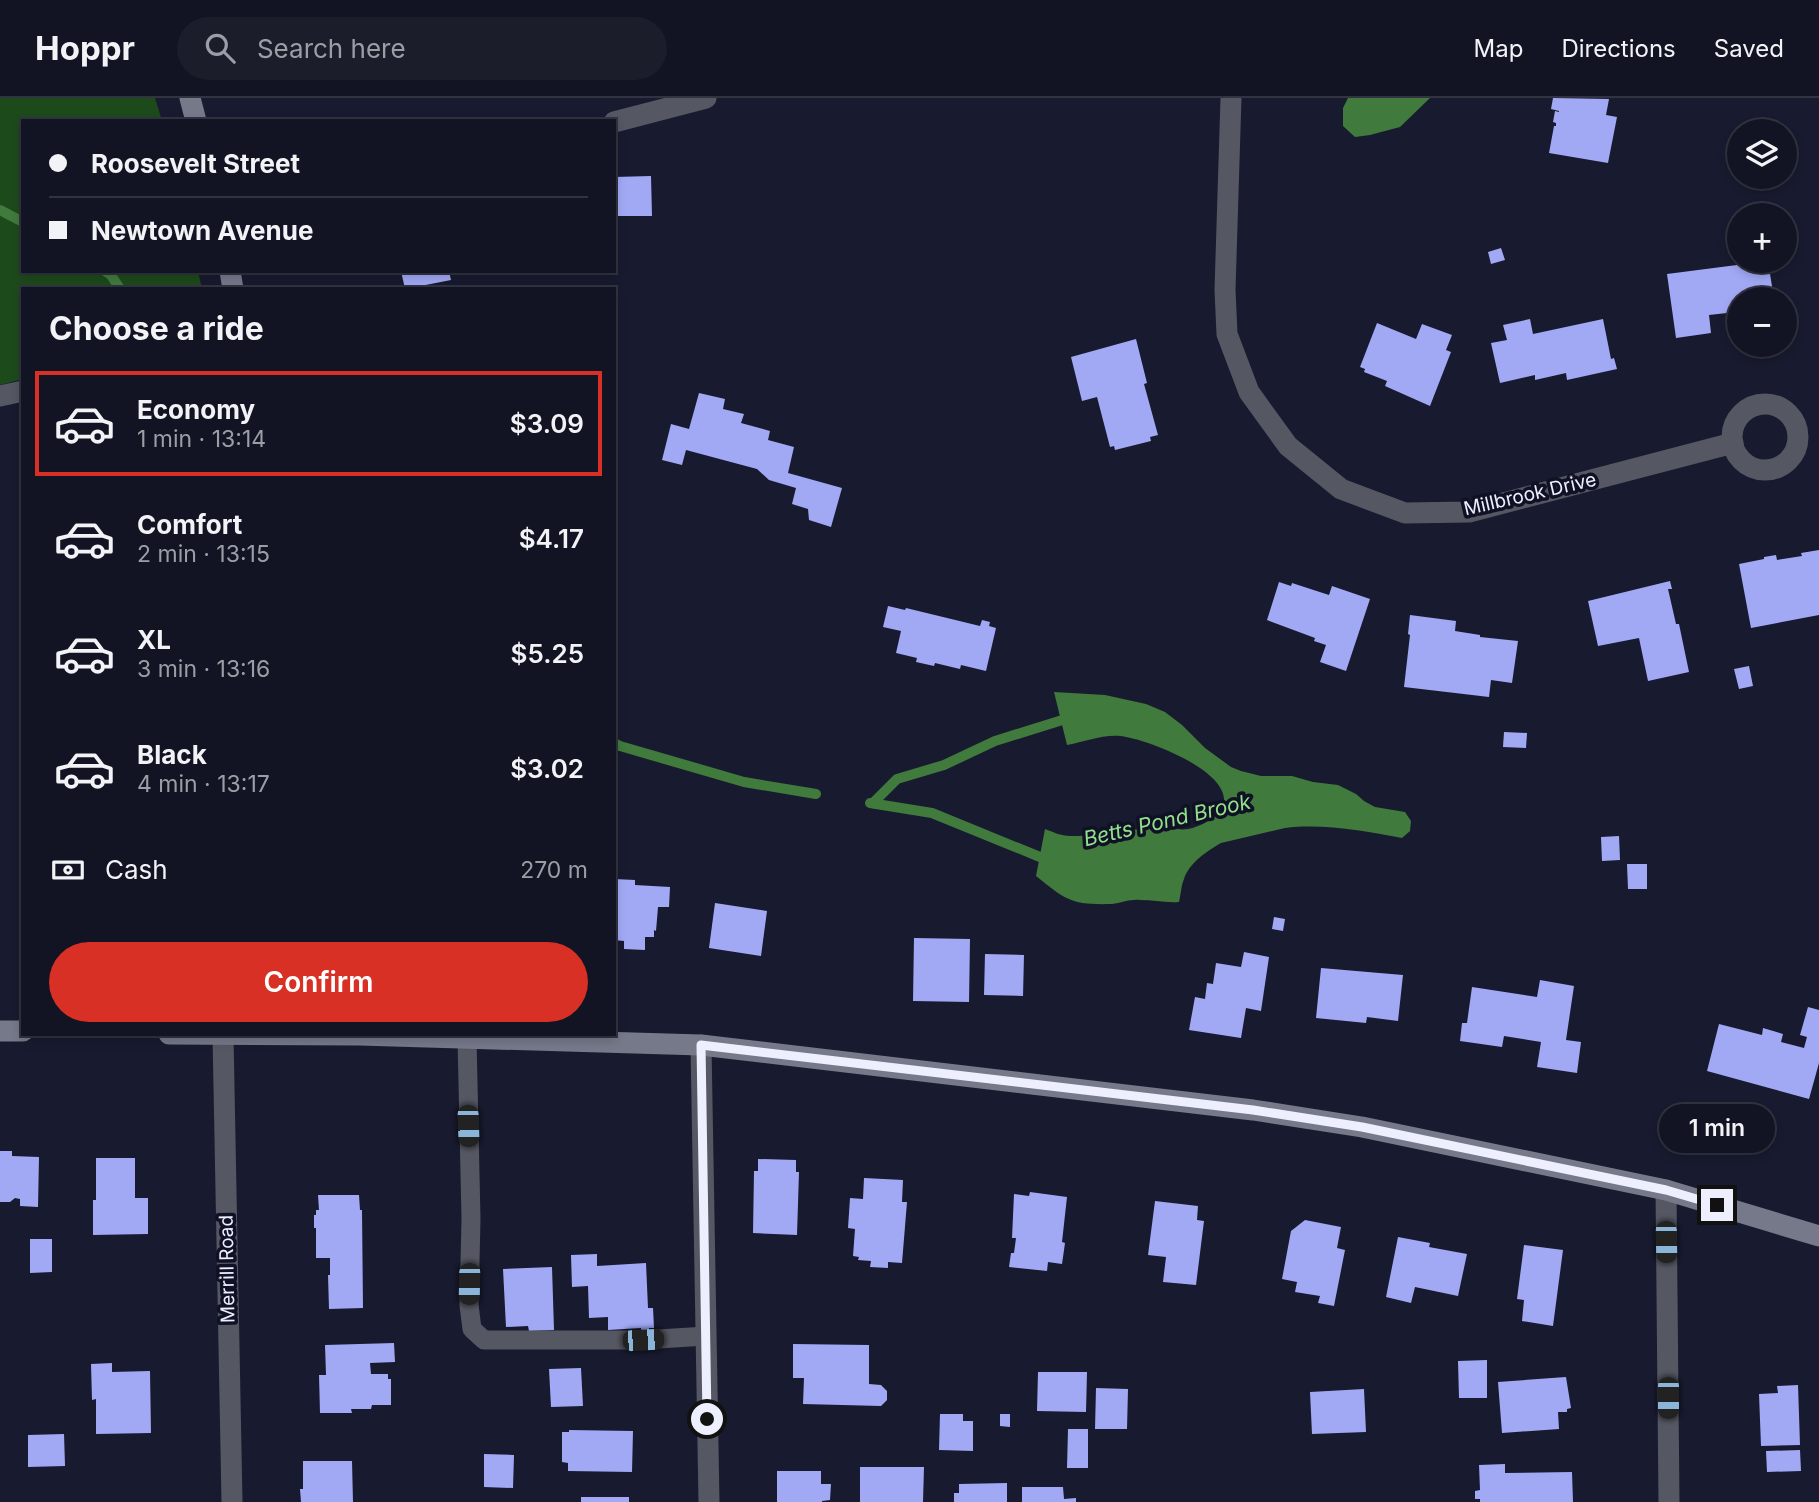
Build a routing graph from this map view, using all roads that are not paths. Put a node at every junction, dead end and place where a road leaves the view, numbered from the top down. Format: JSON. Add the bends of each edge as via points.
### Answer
{"nodes":[{"id":1,"x":190,"y":98,"type":"edge"},
{"id":2,"x":706,"y":98,"type":"edge"},
{"id":3,"x":1231,"y":98,"type":"edge"},
{"id":4,"x":195,"y":119,"type":"edge"},
{"id":5,"x":616,"y":121,"type":"edge"},
{"id":6,"x":21,"y":392,"type":"edge"},
{"id":7,"x":0,"y":397,"type":"edge"},
{"id":8,"x":1733,"y":443,"type":"dead end"},
{"id":9,"x":0,"y":1031,"type":"edge"},
{"id":10,"x":21,"y":1031,"type":"edge"},
{"id":11,"x":223,"y":1036,"type":"edge"},
{"id":12,"x":389,"y":1036,"type":"edge"},
{"id":13,"x":467,"y":1038,"type":"junction"},
{"id":14,"x":701,"y":1045,"type":"junction"},
{"id":15,"x":1666,"y":1190,"type":"junction"},
{"id":16,"x":1819,"y":1236,"type":"edge"},
{"id":17,"x":706,"y":1336,"type":"junction"},
{"id":18,"x":232,"y":1502,"type":"edge"},
{"id":19,"x":709,"y":1502,"type":"edge"},
{"id":20,"x":1669,"y":1502,"type":"edge"}],
"edges":[{"from":1,"to":4,"type":"main road"},
{"from":2,"to":5,"type":"street"},
{"from":3,"to":8,"type":"street","name":"Millbrook Drive","via":[[1227,334],[1249,392],[1288,446],[1341,489],[1405,513],[1469,512]]},
{"from":6,"to":7,"type":"street"},
{"from":9,"to":10,"type":"main road"},
{"from":11,"to":18,"type":"street","name":"Merrill Road"},
{"from":12,"to":13,"type":"main road"},
{"from":13,"to":14,"type":"main road"},
{"from":13,"to":17,"type":"lane","via":[[472,1329],[484,1340]]},
{"from":14,"to":15,"type":"main road","via":[[1253,1110],[1362,1127]]},
{"from":14,"to":17,"type":"street"},
{"from":15,"to":16,"type":"main road"},
{"from":15,"to":20,"type":"street"},
{"from":17,"to":19,"type":"street"}]}
